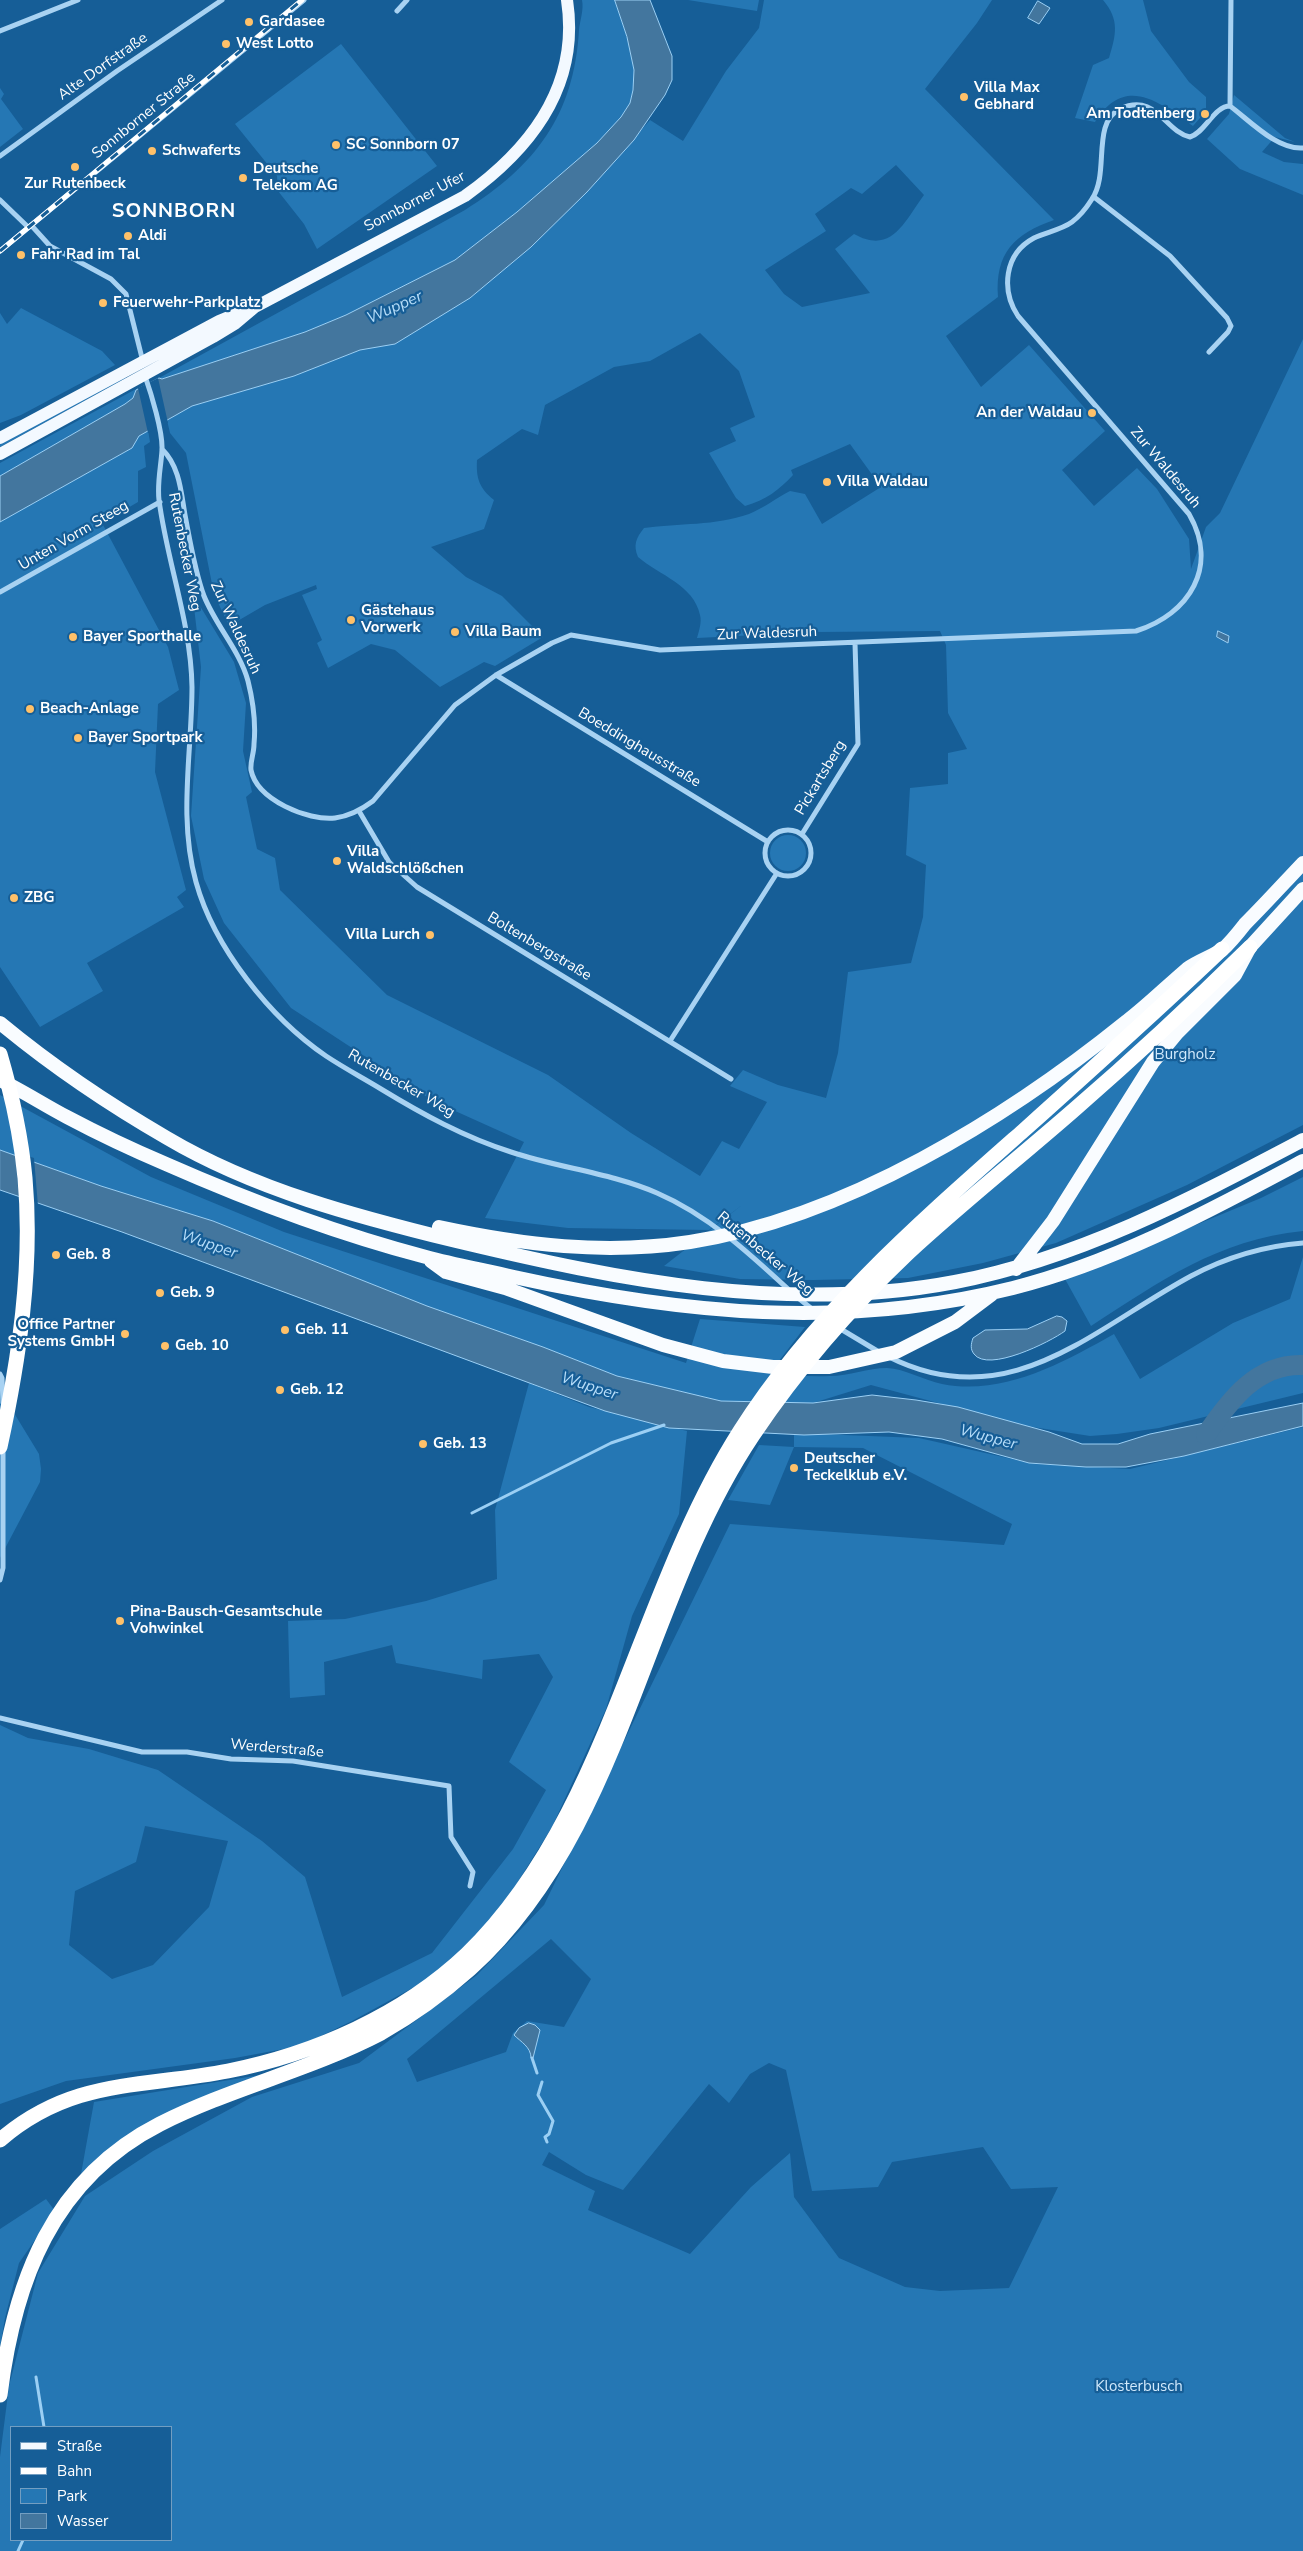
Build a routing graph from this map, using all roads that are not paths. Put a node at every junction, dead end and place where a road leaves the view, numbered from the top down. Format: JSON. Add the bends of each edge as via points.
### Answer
{"nodes":[{"id":1,"x":78,"y":0,"type":"edge"},
{"id":2,"x":222,"y":0,"type":"edge"},
{"id":3,"x":304,"y":0,"type":"edge"},
{"id":4,"x":407,"y":0,"type":"edge"},
{"id":5,"x":567,"y":0,"type":"edge"},
{"id":6,"x":1230,"y":0,"type":"edge"},
{"id":7,"x":397,"y":10,"type":"dead end"},
{"id":8,"x":0,"y":31,"type":"edge"},
{"id":9,"x":1230,"y":106,"type":"junction"},
{"id":10,"x":1303,"y":148,"type":"edge"},
{"id":11,"x":0,"y":156,"type":"edge"},
{"id":12,"x":1094,"y":197,"type":"junction"},
{"id":13,"x":0,"y":200,"type":"edge"},
{"id":14,"x":29,"y":226,"type":"junction"},
{"id":15,"x":0,"y":251,"type":"edge"},
{"id":16,"x":255,"y":307,"type":"junction"},
{"id":17,"x":1209,"y":352,"type":"dead end"},
{"id":18,"x":142,"y":361,"type":"junction"},
{"id":19,"x":146,"y":379,"type":"junction"},
{"id":20,"x":0,"y":438,"type":"edge"},
{"id":21,"x":162,"y":449,"type":"junction"},
{"id":22,"x":0,"y":454,"type":"edge"},
{"id":23,"x":160,"y":502,"type":"junction"},
{"id":24,"x":0,"y":592,"type":"edge"},
{"id":25,"x":855,"y":643,"type":"junction"},
{"id":26,"x":496,"y":675,"type":"junction"},
{"id":27,"x":359,"y":811,"type":"junction"},
{"id":28,"x":802,"y":834,"type":"junction"},
{"id":29,"x":768,"y":842,"type":"junction"},
{"id":30,"x":1303,"y":863,"type":"edge"},
{"id":31,"x":777,"y":873,"type":"junction"},
{"id":32,"x":1303,"y":889,"type":"edge"},
{"id":33,"x":1250,"y":947,"type":"junction"},
{"id":34,"x":1222,"y":949,"type":"junction"},
{"id":35,"x":0,"y":1023,"type":"edge"},
{"id":36,"x":670,"y":1041,"type":"junction"},
{"id":37,"x":0,"y":1054,"type":"edge"},
{"id":38,"x":0,"y":1076,"type":"edge"},
{"id":39,"x":731,"y":1079,"type":"dead end"},
{"id":40,"x":6,"y":1083,"type":"edge"},
{"id":41,"x":136,"y":1118,"type":"junction"},
{"id":42,"x":1303,"y":1140,"type":"edge"},
{"id":43,"x":1303,"y":1161,"type":"edge"},
{"id":44,"x":1303,"y":1243,"type":"edge"},
{"id":45,"x":426,"y":1257,"type":"junction"},
{"id":46,"x":1,"y":1376,"type":"edge"},
{"id":47,"x":0,"y":1447,"type":"edge"},
{"id":48,"x":0,"y":1580,"type":"edge"},
{"id":49,"x":654,"y":1622,"type":"junction"},
{"id":50,"x":0,"y":1718,"type":"edge"},
{"id":51,"x":470,"y":1886,"type":"dead end"},
{"id":52,"x":0,"y":2140,"type":"edge"},
{"id":53,"x":0,"y":2396,"type":"edge"}],
"edges":[{"from":1,"to":8,"type":"street"},
{"from":2,"to":11,"type":"street","name":"Alte Dorfstraße"},
{"from":3,"to":14,"type":"street","name":"Sonnborner Straße"},
{"from":4,"to":7,"type":"street"},
{"from":5,"to":16,"type":"main road","name":"Sonnborner Ufer","via":[[568,47],[559,83],[540,122],[515,155],[465,196]]},
{"from":6,"to":9,"type":"street"},
{"from":9,"to":10,"type":"street","via":[[1280,142]]},
{"from":9,"to":12,"type":"street","name":"Zur Waldesruh","via":[[1224,107],[1190,137],[1148,108],[1135,106],[1115,112],[1105,125],[1102,177]]},
{"from":12,"to":17,"type":"street","via":[[1170,256],[1227,318],[1231,326],[1228,332]]},
{"from":12,"to":25,"type":"street","name":"Zur Waldesruh","via":[[1073,221],[1036,237],[1018,251],[1009,268],[1008,297],[1018,316],[1189,514],[1201,548],[1196,582],[1184,603],[1173,612],[1136,631]]},
{"from":13,"to":14,"type":"street","name":"Rutenbecker Weg"},
{"from":14,"to":15,"type":"street","name":"Sonnborner Straße"},
{"from":14,"to":18,"type":"street","name":"Rutenbecker Weg","via":[[50,246],[111,280],[126,294]]},
{"from":16,"to":18,"type":"main road","name":"Sonnborner Ufer","via":[[218,320]]},
{"from":16,"to":19,"type":"main road","name":"Sonnborner Ufer","via":[[236,323]]},
{"from":18,"to":19,"type":"street","name":"Rutenbecker Weg"},
{"from":18,"to":20,"type":"main road","name":"Sonnborner Ufer"},
{"from":19,"to":21,"type":"street","name":"Rutenbecker Weg"},
{"from":19,"to":22,"type":"main road","name":"Sonnborner Ufer"},
{"from":21,"to":23,"type":"street","name":"Rutenbecker Weg","via":[[158,480]]},
{"from":21,"to":27,"type":"street","name":"Zur Waldesruh","via":[[180,479],[204,597],[248,681],[254,711],[252,772],[258,783],[284,806],[329,818]]},
{"from":23,"to":24,"type":"street","name":"Unten Vorm Steeg"},
{"from":23,"to":44,"type":"street","name":"Rutenbecker Weg","via":[[183,613],[191,671],[186,814],[195,880],[218,935],[248,980],[276,1012],[324,1054],[428,1118],[482,1142],[545,1162],[617,1179],[656,1192],[687,1208],[740,1245],[803,1303],[830,1322],[900,1362],[944,1376],[992,1376],[1031,1367],[1089,1339],[1201,1271],[1269,1248]]},
{"from":25,"to":26,"type":"street","name":"Zur Waldesruh","via":[[660,650],[571,635]]},
{"from":25,"to":28,"type":"street","name":"Pickartsberg","via":[[858,744]]},
{"from":26,"to":27,"type":"street","name":"Zur Waldesruh","via":[[454,705],[373,802]]},
{"from":26,"to":29,"type":"street","name":"Boeddinghausstraße"},
{"from":27,"to":36,"type":"street","name":"Boltenbergstraße","via":[[389,862],[417,887]]},
{"from":28,"to":29,"type":"street","name":"Pickartsberg","via":[[783,830]]},
{"from":28,"to":31,"type":"street","name":"Pickartsberg","via":[[811,846],[812,854],[806,868],[792,876]]},
{"from":29,"to":31,"type":"street","via":[[767,862]]},
{"from":30,"to":34,"type":"highway"},
{"from":31,"to":36,"type":"street"},
{"from":32,"to":33,"type":"highway"},
{"from":33,"to":45,"type":"highway","via":[[1235,975],[1152,1062],[1023,1261],[980,1305],[926,1339],[896,1352],[828,1367],[773,1367],[723,1361],[663,1345],[506,1288],[446,1272]]},
{"from":33,"to":49,"type":"highway","via":[[1178,1017],[907,1254],[854,1308],[781,1394],[750,1440],[718,1495]]},
{"from":34,"to":41,"type":"highway","via":[[1189,968],[1127,1022],[1072,1063],[976,1127],[857,1191],[800,1213],[713,1238],[655,1246],[587,1249],[538,1246],[490,1238],[340,1202],[283,1183]]},
{"from":34,"to":49,"type":"highway","via":[[947,1197],[840,1302],[768,1390],[706,1489],[676,1551]]},
{"from":35,"to":41,"type":"highway","via":[[89,1091]]},
{"from":36,"to":39,"type":"street","name":"Boltenbergstraße"},
{"from":37,"to":47,"type":"highway","via":[[20,1140],[27,1221],[22,1309]]},
{"from":38,"to":40,"type":"highway"},
{"from":40,"to":45,"type":"highway","via":[[122,1144],[226,1190]]},
{"from":41,"to":42,"type":"highway","via":[[168,1139],[233,1170],[344,1211],[560,1264],[685,1286],[781,1296],[883,1292],[952,1283],[1044,1260],[1139,1224]]},
{"from":43,"to":45,"type":"highway","via":[[1146,1242],[1054,1276],[935,1304],[836,1314],[728,1312],[634,1300]]},
{"from":46,"to":48,"type":"street","via":[[4,1568]]},
{"from":49,"to":52,"type":"highway","via":[[570,1810],[540,1862],[506,1912],[465,1956],[427,1987],[378,2017],[305,2049],[262,2064],[76,2095],[30,2117]]},
{"from":49,"to":53,"type":"highway","via":[[596,1783],[577,1824],[533,1898],[502,1936],[443,1993],[382,2032],[179,2115],[127,2144],[83,2183],[58,2214],[24,2282],[11,2324]]},
{"from":50,"to":51,"type":"street","name":"Werderstraße","via":[[142,1752],[187,1752],[231,1759],[293,1761],[449,1786],[451,1837],[473,1872]]}]}
